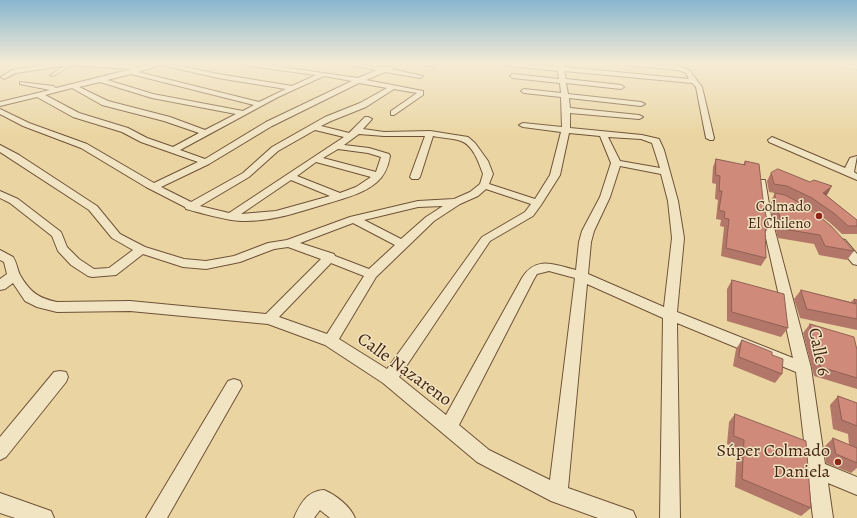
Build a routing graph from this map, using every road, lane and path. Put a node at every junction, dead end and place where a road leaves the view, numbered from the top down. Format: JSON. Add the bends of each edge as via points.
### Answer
{"nodes":[{"id":1,"x":47,"y":87,"type":"edge"},
{"id":2,"x":67,"y":87,"type":"edge"},
{"id":3,"x":75,"y":87,"type":"edge"},
{"id":4,"x":124,"y":87,"type":"edge"},
{"id":5,"x":192,"y":87,"type":"edge"},
{"id":6,"x":289,"y":87,"type":"edge"},
{"id":7,"x":344,"y":87,"type":"edge"},
{"id":8,"x":393,"y":87,"type":"edge"},
{"id":9,"x":394,"y":87,"type":"edge"},
{"id":10,"x":564,"y":87,"type":"edge"},
{"id":11,"x":699,"y":87,"type":"edge"},
{"id":12,"x":294,"y":88,"type":"joint"},
{"id":13,"x":58,"y":89,"type":"junction"},
{"id":14,"x":524,"y":91,"type":"dead end"},
{"id":15,"x":37,"y":94,"type":"junction"},
{"id":16,"x":565,"y":96,"type":"junction"},
{"id":17,"x":0,"y":104,"type":"edge"},
{"id":18,"x":259,"y":104,"type":"junction"},
{"id":19,"x":641,"y":104,"type":"dead end"},
{"id":20,"x":566,"y":110,"type":"junction"},
{"id":21,"x":0,"y":111,"type":"edge"},
{"id":22,"x":394,"y":113,"type":"dead end"},
{"id":23,"x":243,"y":114,"type":"junction"},
{"id":24,"x":639,"y":117,"type":"dead end"},
{"id":25,"x":368,"y":119,"type":"dead end"},
{"id":26,"x":523,"y":125,"type":"dead end"},
{"id":27,"x":313,"y":127,"type":"junction"},
{"id":28,"x":566,"y":129,"type":"junction"},
{"id":29,"x":206,"y":133,"type":"junction"},
{"id":30,"x":430,"y":133,"type":"junction"},
{"id":31,"x":353,"y":134,"type":"junction"},
{"id":32,"x":603,"y":134,"type":"junction"},
{"id":33,"x":710,"y":138,"type":"dead end"},
{"id":34,"x":772,"y":140,"type":"dead end"},
{"id":35,"x":337,"y":146,"type":"junction"},
{"id":36,"x":0,"y":148,"type":"edge"},
{"id":37,"x":172,"y":151,"type":"junction"},
{"id":38,"x":315,"y":159,"type":"junction"},
{"id":39,"x":857,"y":159,"type":"edge"},
{"id":40,"x":206,"y":162,"type":"junction"},
{"id":41,"x":616,"y":163,"type":"junction"},
{"id":42,"x":666,"y":172,"type":"junction"},
{"id":43,"x":853,"y":175,"type":"edge"},
{"id":44,"x":378,"y":176,"type":"junction"},
{"id":45,"x":290,"y":177,"type":"junction"},
{"id":46,"x":415,"y":177,"type":"dead end"},
{"id":47,"x":484,"y":186,"type":"junction"},
{"id":48,"x":154,"y":187,"type":"junction"},
{"id":49,"x":767,"y":191,"type":"dead end"},
{"id":50,"x":0,"y":194,"type":"edge"},
{"id":51,"x":339,"y":196,"type":"junction"},
{"id":52,"x":456,"y":202,"type":"junction"},
{"id":53,"x":538,"y":203,"type":"junction"},
{"id":54,"x":190,"y":207,"type":"junction"},
{"id":55,"x":229,"y":217,"type":"junction"},
{"id":56,"x":354,"y":219,"type":"junction"},
{"id":57,"x":833,"y":236,"type":"edge"},
{"id":58,"x":289,"y":243,"type":"junction"},
{"id":59,"x":403,"y":245,"type":"junction"},
{"id":60,"x":141,"y":250,"type":"junction"},
{"id":61,"x":0,"y":254,"type":"edge"},
{"id":62,"x":330,"y":257,"type":"junction"},
{"id":63,"x":857,"y":261,"type":"edge"},
{"id":64,"x":14,"y":274,"type":"junction"},
{"id":65,"x":371,"y":274,"type":"junction"},
{"id":66,"x":581,"y":276,"type":"junction"},
{"id":67,"x":0,"y":286,"type":"edge"},
{"id":68,"x":670,"y":315,"type":"junction"},
{"id":69,"x":269,"y":319,"type":"junction"},
{"id":70,"x":330,"y":341,"type":"junction"},
{"id":71,"x":804,"y":368,"type":"junction"},
{"id":72,"x":60,"y":376,"type":"dead end"},
{"id":73,"x":389,"y":378,"type":"junction"},
{"id":74,"x":234,"y":386,"type":"dead end"},
{"id":75,"x":449,"y":426,"type":"junction"},
{"id":76,"x":0,"y":451,"type":"edge"},
{"id":77,"x":816,"y":470,"type":"junction"},
{"id":78,"x":857,"y":486,"type":"edge"},
{"id":79,"x":558,"y":494,"type":"junction"},
{"id":80,"x":0,"y":503,"type":"edge"},
{"id":81,"x":44,"y":518,"type":"edge"},
{"id":82,"x":156,"y":518,"type":"edge"},
{"id":83,"x":304,"y":518,"type":"edge"},
{"id":84,"x":345,"y":518,"type":"edge"},
{"id":85,"x":626,"y":518,"type":"edge"},
{"id":86,"x":670,"y":518,"type":"edge"},
{"id":87,"x":823,"y":518,"type":"edge"}],
"edges":[{"from":1,"to":13,"type":"street"},
{"from":2,"to":13,"type":"street"},
{"from":3,"to":29,"type":"street","via":[[105,103],[167,118]]},
{"from":4,"to":23,"type":"street","via":[[152,96]]},
{"from":5,"to":18,"type":"street"},
{"from":6,"to":12,"type":"street"},
{"from":7,"to":40,"type":"street","via":[[269,124]]},
{"from":8,"to":27,"type":"street","via":[[363,105]]},
{"from":9,"to":22,"type":"street","via":[[417,90],[421,94]]},
{"from":10,"to":16,"type":"street"},
{"from":11,"to":33,"type":"street"},
{"from":12,"to":18,"type":"street"},
{"from":13,"to":15,"type":"street"},
{"from":14,"to":16,"type":"street"},
{"from":15,"to":17,"type":"street"},
{"from":15,"to":37,"type":"street","via":[[76,115],[125,130]]},
{"from":16,"to":19,"type":"street"},
{"from":16,"to":20,"type":"street"},
{"from":18,"to":23,"type":"street"},
{"from":20,"to":24,"type":"street"},
{"from":20,"to":28,"type":"street"},
{"from":21,"to":48,"type":"street","via":[[29,126],[83,145]]},
{"from":23,"to":29,"type":"street"},
{"from":25,"to":31,"type":"street"},
{"from":26,"to":28,"type":"street"},
{"from":27,"to":31,"type":"street"},
{"from":27,"to":54,"type":"street","via":[[275,150],[246,175]]},
{"from":28,"to":32,"type":"street"},
{"from":28,"to":53,"type":"street","via":[[554,175]]},
{"from":29,"to":37,"type":"street"},
{"from":30,"to":31,"type":"street"},
{"from":30,"to":46,"type":"street"},
{"from":30,"to":47,"type":"street","via":[[465,139],[472,145],[488,174]]},
{"from":31,"to":35,"type":"street"},
{"from":32,"to":41,"type":"street"},
{"from":32,"to":42,"type":"street","via":[[642,136],[656,141]]},
{"from":34,"to":43,"type":"street"},
{"from":35,"to":38,"type":"street"},
{"from":35,"to":44,"type":"street","via":[[369,150],[386,156]]},
{"from":36,"to":60,"type":"street","via":[[93,208],[116,236]]},
{"from":37,"to":40,"type":"street"},
{"from":38,"to":44,"type":"street"},
{"from":38,"to":45,"type":"street"},
{"from":39,"to":43,"type":"street","via":[[850,165]]},
{"from":40,"to":48,"type":"street"},
{"from":41,"to":42,"type":"street"},
{"from":41,"to":66,"type":"street","via":[[605,197],[588,231]]},
{"from":42,"to":68,"type":"street","via":[[678,238]]},
{"from":44,"to":51,"type":"street","via":[[362,187]]},
{"from":45,"to":51,"type":"street"},
{"from":45,"to":55,"type":"street"},
{"from":47,"to":52,"type":"street"},
{"from":47,"to":53,"type":"street"},
{"from":48,"to":54,"type":"street"},
{"from":49,"to":71,"type":"street","name":"Calle 6","via":[[766,216]]},
{"from":50,"to":60,"type":"street","via":[[14,201],[57,234],[62,248],[75,262],[92,273],[112,272]]},
{"from":51,"to":55,"type":"street","via":[[269,216]]},
{"from":52,"to":56,"type":"street","via":[[418,204]]},
{"from":52,"to":59,"type":"street","via":[[430,219]]},
{"from":53,"to":73,"type":"street","via":[[529,214],[486,239]]},
{"from":54,"to":55,"type":"street"},
{"from":56,"to":58,"type":"street"},
{"from":56,"to":59,"type":"street"},
{"from":57,"to":63,"type":"street"},
{"from":58,"to":60,"type":"street","via":[[206,265],[183,263]]},
{"from":58,"to":62,"type":"street"},
{"from":59,"to":65,"type":"street"},
{"from":61,"to":64,"type":"street","name":"Calle Nazareno","via":[[9,260]]},
{"from":62,"to":65,"type":"street"},
{"from":62,"to":69,"type":"street"},
{"from":64,"to":67,"type":"street"},
{"from":64,"to":69,"type":"street","name":"Calle Nazareno","via":[[30,298],[42,304],[58,307],[130,306]]},
{"from":65,"to":70,"type":"street"},
{"from":66,"to":68,"type":"street"},
{"from":66,"to":75,"type":"street","via":[[548,267],[533,271]]},
{"from":66,"to":79,"type":"street"},
{"from":68,"to":71,"type":"street"},
{"from":68,"to":86,"type":"street"},
{"from":69,"to":70,"type":"street","name":"Calle Nazareno"},
{"from":70,"to":73,"type":"street","name":"Calle Nazareno"},
{"from":71,"to":77,"type":"street","name":"Calle 6"},
{"from":72,"to":76,"type":"street"},
{"from":73,"to":75,"type":"street","name":"Calle Nazareno"},
{"from":74,"to":82,"type":"street"},
{"from":75,"to":79,"type":"street","name":"Calle Nazareno","via":[[483,456]]},
{"from":77,"to":78,"type":"street"},
{"from":77,"to":87,"type":"street","name":"Calle 6"},
{"from":79,"to":85,"type":"street","name":"Calle Nazareno"},
{"from":80,"to":81,"type":"street"},
{"from":83,"to":84,"type":"street","via":[[311,504],[317,500],[324,500]]}]}
